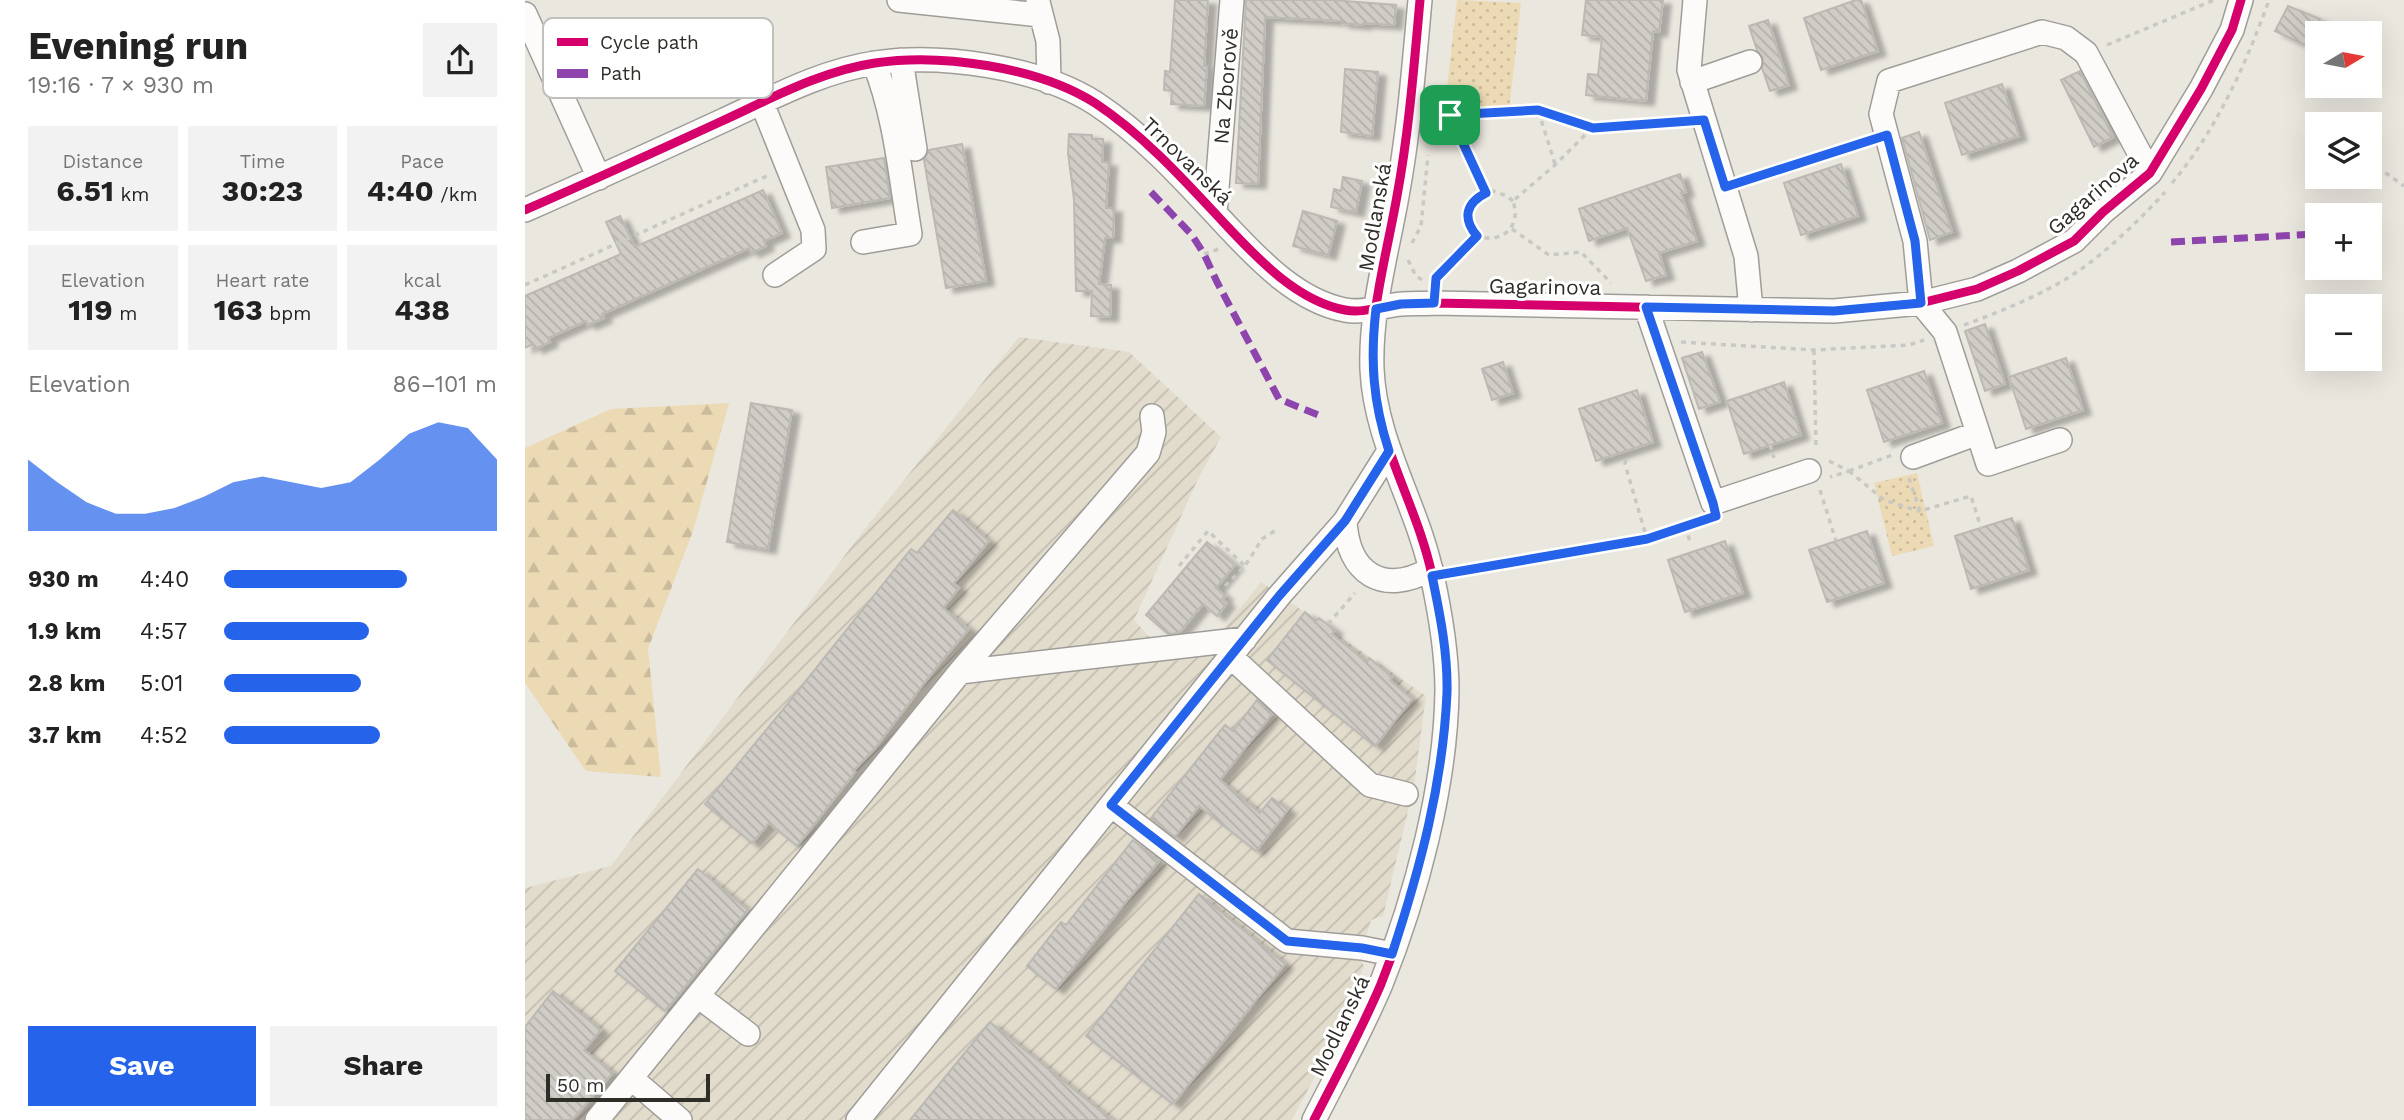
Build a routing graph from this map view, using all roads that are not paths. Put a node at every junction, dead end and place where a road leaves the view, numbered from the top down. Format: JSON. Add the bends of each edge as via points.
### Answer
{"nodes":[{"id":1,"x":899,"y":0,"type":"edge"},
{"id":2,"x":1232,"y":0,"type":"edge"},
{"id":3,"x":1420,"y":0,"type":"edge"},
{"id":4,"x":1695,"y":0,"type":"edge"},
{"id":5,"x":2241,"y":0,"type":"edge"},
{"id":6,"x":1039,"y":8,"type":"edge"},
{"id":7,"x":525,"y":14,"type":"edge"},
{"id":8,"x":543,"y":54,"type":"edge"},
{"id":9,"x":901,"y":60,"type":"junction"},
{"id":10,"x":1750,"y":62,"type":"dead end"},
{"id":11,"x":874,"y":63,"type":"junction"},
{"id":12,"x":1049,"y":82,"type":"junction"},
{"id":13,"x":1692,"y":82,"type":"junction"},
{"id":14,"x":563,"y":98,"type":"edge"},
{"id":15,"x":762,"y":103,"type":"junction"},
{"id":16,"x":915,"y":149,"type":"dead end"},
{"id":17,"x":2150,"y":173,"type":"junction"},
{"id":18,"x":599,"y":178,"type":"junction"},
{"id":19,"x":525,"y":211,"type":"edge"},
{"id":20,"x":1216,"y":213,"type":"junction"},
{"id":21,"x":863,"y":242,"type":"dead end"},
{"id":22,"x":775,"y":275,"type":"dead end"},
{"id":23,"x":1921,"y":303,"type":"junction"},
{"id":24,"x":1646,"y":307,"type":"junction"},
{"id":25,"x":1376,"y":309,"type":"junction"},
{"id":26,"x":1751,"y":310,"type":"junction"},
{"id":27,"x":1152,"y":416,"type":"dead end"},
{"id":28,"x":1978,"y":433,"type":"junction"},
{"id":29,"x":2060,"y":440,"type":"dead end"},
{"id":30,"x":1389,"y":451,"type":"junction"},
{"id":31,"x":1907,"y":459,"type":"road end"},
{"id":32,"x":1818,"y":468,"type":"road end"},
{"id":33,"x":1345,"y":521,"type":"junction"},
{"id":34,"x":1431,"y":572,"type":"junction"},
{"id":35,"x":1237,"y":647,"type":"junction"},
{"id":36,"x":960,"y":672,"type":"junction"},
{"id":37,"x":1406,"y":794,"type":"dead end"},
{"id":38,"x":1111,"y":805,"type":"junction"},
{"id":39,"x":1392,"y":954,"type":"junction"},
{"id":40,"x":698,"y":996,"type":"junction"},
{"id":41,"x":748,"y":1034,"type":"dead end"},
{"id":42,"x":631,"y":1079,"type":"junction"},
{"id":43,"x":597,"y":1120,"type":"edge"},
{"id":44,"x":680,"y":1120,"type":"edge"},
{"id":45,"x":857,"y":1120,"type":"edge"},
{"id":46,"x":1314,"y":1120,"type":"edge"}],
"edges":[{"from":1,"to":6,"type":"street"},
{"from":2,"to":20,"type":"street","name":"Na Zborově"},
{"from":3,"to":25,"type":"street","name":"Modlanská","via":[[1408,136]]},
{"from":4,"to":13,"type":"street"},
{"from":5,"to":17,"type":"street","name":"Gagarinova","via":[[2232,30],[2201,89]]},
{"from":6,"to":12,"type":"street","via":[[1048,41]]},
{"from":7,"to":8,"type":"street"},
{"from":9,"to":11,"type":"street","name":"Trnovanská"},
{"from":9,"to":12,"type":"street","name":"Trnovanská","via":[[977,64]]},
{"from":9,"to":16,"type":"street"},
{"from":10,"to":13,"type":"street"},
{"from":11,"to":15,"type":"street","name":"Trnovanská","via":[[837,70]]},
{"from":11,"to":21,"type":"street","via":[[897,154],[910,234]]},
{"from":12,"to":20,"type":"street","name":"Trnovanská","via":[[1120,121]]},
{"from":13,"to":26,"type":"street","via":[[1746,256]]},
{"from":14,"to":18,"type":"street"},
{"from":15,"to":18,"type":"street","name":"Trnovanská"},
{"from":15,"to":22,"type":"street","via":[[813,230],[814,249]]},
{"from":17,"to":23,"type":"street","name":"Gagarinova","via":[[2074,240],[1977,289]]},
{"from":17,"to":23,"type":"street","name":"Gagarinova","via":[[2086,53],[2066,38],[2042,32],[1889,81],[1881,114],[1915,241]]},
{"from":18,"to":19,"type":"street","name":"Trnovanská"},
{"from":20,"to":25,"type":"street","name":"Trnovanská","via":[[1257,257],[1294,287],[1345,310]]},
{"from":23,"to":26,"type":"street","name":"Gagarinova","via":[[1834,311]]},
{"from":23,"to":28,"type":"street","via":[[1945,332]]},
{"from":24,"to":25,"type":"street","name":"Gagarinova","via":[[1434,303]]},
{"from":24,"to":26,"type":"street","name":"Gagarinova"},
{"from":24,"to":32,"type":"street","via":[[1713,503]]},
{"from":25,"to":30,"type":"street","name":"Modlanská","via":[[1375,402]]},
{"from":27,"to":36,"type":"street","via":[[1149,453]]},
{"from":28,"to":29,"type":"street","via":[[1988,464]]},
{"from":28,"to":31,"type":"street"},
{"from":30,"to":33,"type":"street"},
{"from":30,"to":34,"type":"street","name":"Modlanská"},
{"from":33,"to":34,"type":"street","via":[[1346,540],[1366,573],[1380,580],[1401,581]]},
{"from":33,"to":35,"type":"street"},
{"from":34,"to":39,"type":"street","name":"Modlanská","via":[[1447,691],[1442,748],[1423,852]]},
{"from":35,"to":36,"type":"street"},
{"from":35,"to":37,"type":"street","via":[[1370,785]]},
{"from":35,"to":38,"type":"street"},
{"from":36,"to":40,"type":"street"},
{"from":38,"to":39,"type":"street","via":[[1287,941]]},
{"from":38,"to":45,"type":"street"},
{"from":39,"to":46,"type":"street","name":"Modlanská"},
{"from":40,"to":41,"type":"street"},
{"from":40,"to":42,"type":"street"},
{"from":42,"to":43,"type":"street"},
{"from":42,"to":44,"type":"street"}]}
